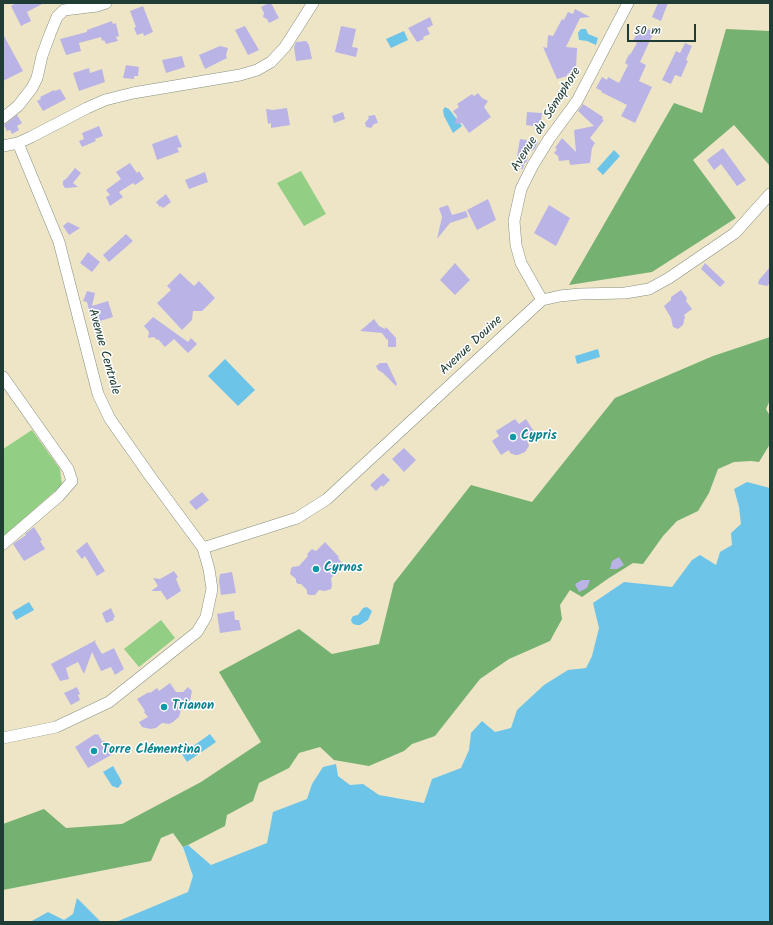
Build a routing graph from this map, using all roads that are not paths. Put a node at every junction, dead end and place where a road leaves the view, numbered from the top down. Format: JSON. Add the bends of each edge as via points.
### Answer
{"nodes":[{"id":1,"x":106,"y":3,"type":"edge"},
{"id":2,"x":313,"y":3,"type":"edge"},
{"id":3,"x":628,"y":3,"type":"edge"},
{"id":4,"x":63,"y":7,"type":"edge"},
{"id":5,"x":3,"y":118,"type":"edge"},
{"id":6,"x":18,"y":143,"type":"junction"},
{"id":7,"x":3,"y":146,"type":"edge"},
{"id":8,"x":770,"y":194,"type":"edge"},
{"id":9,"x":542,"y":300,"type":"junction"},
{"id":10,"x":3,"y":377,"type":"edge"},
{"id":11,"x":3,"y":544,"type":"edge"},
{"id":12,"x":203,"y":548,"type":"junction"},
{"id":13,"x":3,"y":738,"type":"edge"}],
"edges":[{"from":1,"to":4,"type":"street","via":[[97,6]]},
{"from":2,"to":6,"type":"street","via":[[285,47],[271,62],[257,70],[105,100]]},
{"from":3,"to":9,"type":"street","name":"Avenue du Sémaphore","via":[[577,101],[549,139],[521,189],[514,221],[516,245],[521,263]]},
{"from":4,"to":5,"type":"street","via":[[50,34],[32,88],[18,106]]},
{"from":6,"to":7,"type":"street"},
{"from":6,"to":12,"type":"street","name":"Avenue Centrale","via":[[59,242],[98,394],[110,419]]},
{"from":8,"to":9,"type":"street","via":[[735,233],[649,289],[625,293],[560,296]]},
{"from":9,"to":12,"type":"street","name":"Avenue Douine","via":[[327,499],[297,518]]},
{"from":10,"to":11,"type":"street","via":[[68,469],[72,481],[59,496]]},
{"from":12,"to":13,"type":"street","via":[[212,589],[206,617],[197,632],[109,702],[56,727]]}]}
